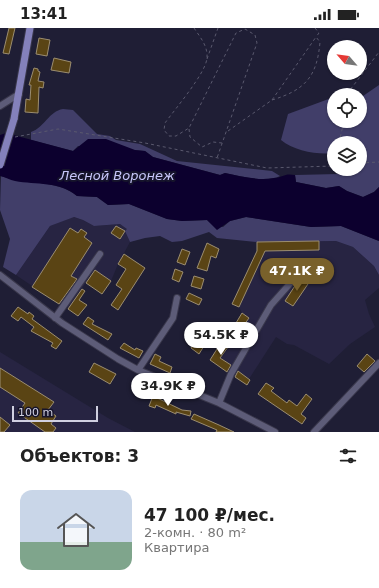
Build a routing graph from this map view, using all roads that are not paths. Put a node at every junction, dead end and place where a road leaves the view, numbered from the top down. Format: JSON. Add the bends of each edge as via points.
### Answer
{"nodes":[{"id":1,"x":30,"y":28,"type":"edge"},
{"id":2,"x":19,"y":94,"type":"junction"},
{"id":3,"x":0,"y":106,"type":"edge"},
{"id":4,"x":0,"y":165,"type":"edge"},
{"id":5,"x":100,"y":254,"type":"dead end"},
{"id":6,"x":0,"y":275,"type":"edge"},
{"id":7,"x":295,"y":278,"type":"dead end"},
{"id":8,"x":177,"y":298,"type":"dead end"},
{"id":9,"x":55,"y":318,"type":"junction"},
{"id":10,"x":379,"y":363,"type":"edge"},
{"id":11,"x":138,"y":370,"type":"junction"},
{"id":12,"x":219,"y":403,"type":"junction"},
{"id":13,"x":275,"y":432,"type":"edge"},
{"id":14,"x":314,"y":432,"type":"edge"}],
"edges":[{"from":1,"to":2,"type":"main road"},
{"from":2,"to":3,"type":"street"},
{"from":2,"to":4,"type":"main road","bridge":true},
{"from":5,"to":9,"type":"street"},
{"from":6,"to":9,"type":"street"},
{"from":7,"to":12,"type":"street","via":[[271,305],[231,374]]},
{"from":8,"to":11,"type":"street","via":[[173,318]]},
{"from":9,"to":11,"type":"street"},
{"from":10,"to":14,"type":"street"},
{"from":11,"to":12,"type":"street"},
{"from":12,"to":13,"type":"street"}]}
